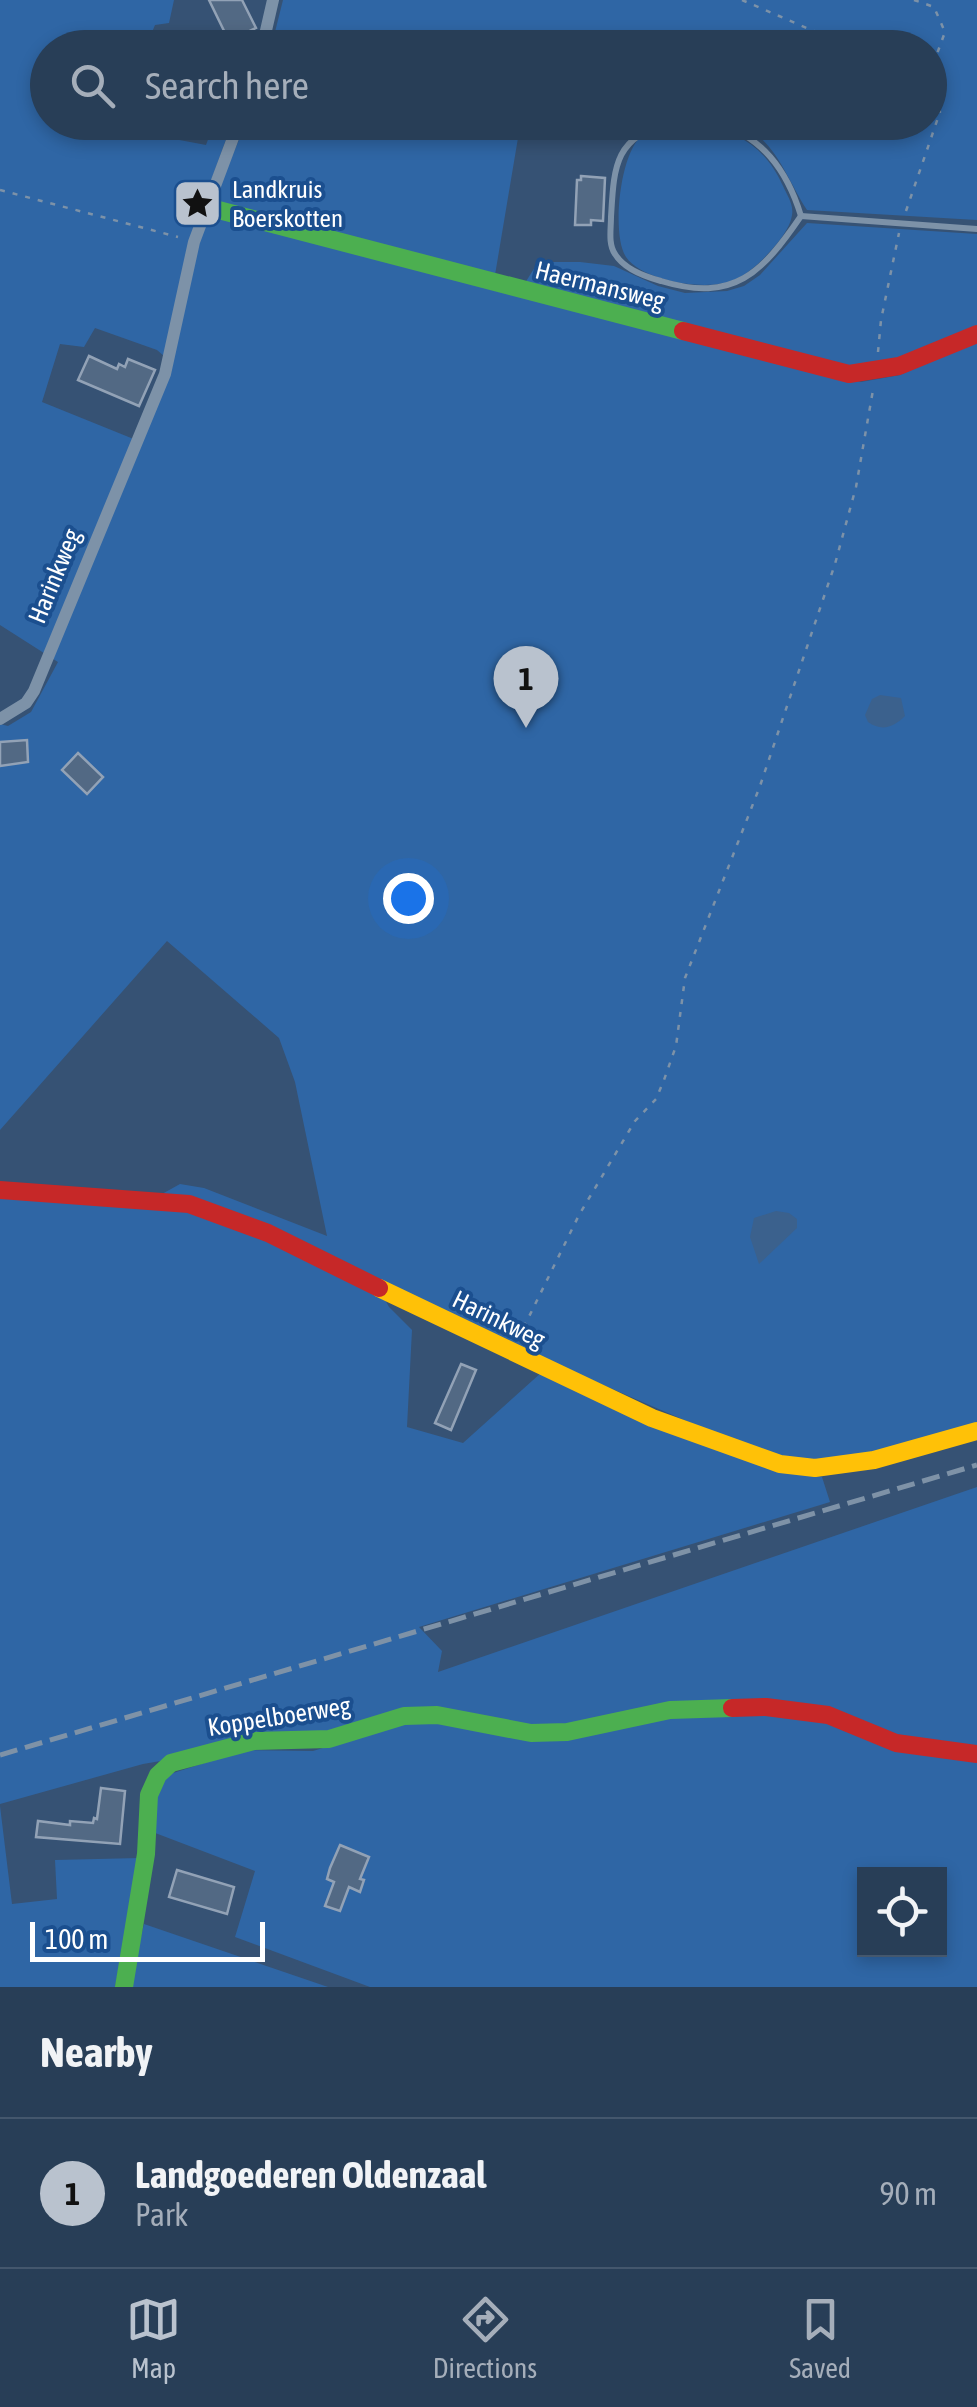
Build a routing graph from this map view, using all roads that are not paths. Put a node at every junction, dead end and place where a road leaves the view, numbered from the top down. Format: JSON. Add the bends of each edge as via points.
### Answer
{"nodes":[{"id":1,"x":273,"y":0,"type":"edge"},
{"id":2,"x":266,"y":30,"type":"edge"},
{"id":3,"x":232,"y":140,"type":"edge"},
{"id":4,"x":633,"y":140,"type":"edge"},
{"id":5,"x":756,"y":140,"type":"edge"},
{"id":6,"x":207,"y":208,"type":"junction"},
{"id":7,"x":800,"y":216,"type":"junction"},
{"id":8,"x":977,"y":229,"type":"edge"},
{"id":9,"x":977,"y":334,"type":"edge"},
{"id":10,"x":0,"y":719,"type":"edge"},
{"id":11,"x":0,"y":1190,"type":"edge"},
{"id":12,"x":977,"y":1430,"type":"edge"},
{"id":13,"x":977,"y":1754,"type":"edge"},
{"id":14,"x":124,"y":1987,"type":"edge"}],
"edges":[{"from":1,"to":2,"type":"street"},
{"from":3,"to":6,"type":"street"},
{"from":4,"to":7,"type":"lane","via":[[614,167],[610,236],[613,252],[645,276],[706,290],[732,286],[754,274]]},
{"from":5,"to":7,"type":"lane"},
{"from":6,"to":9,"type":"street","name":"Haermansweg","via":[[849,374],[876,373]]},
{"from":6,"to":10,"type":"street","name":"Harinkweg","via":[[165,374],[34,691]]},
{"from":7,"to":8,"type":"lane"},
{"from":11,"to":12,"type":"street","name":"Harinkweg","via":[[189,1204],[268,1233],[652,1418],[780,1464],[856,1463]]},
{"from":13,"to":14,"type":"street","name":"Koppelboerweg","via":[[896,1742],[828,1715],[766,1707],[670,1710],[531,1733],[437,1714],[404,1716],[329,1739],[254,1741],[206,1752],[171,1764],[149,1795]]}]}
